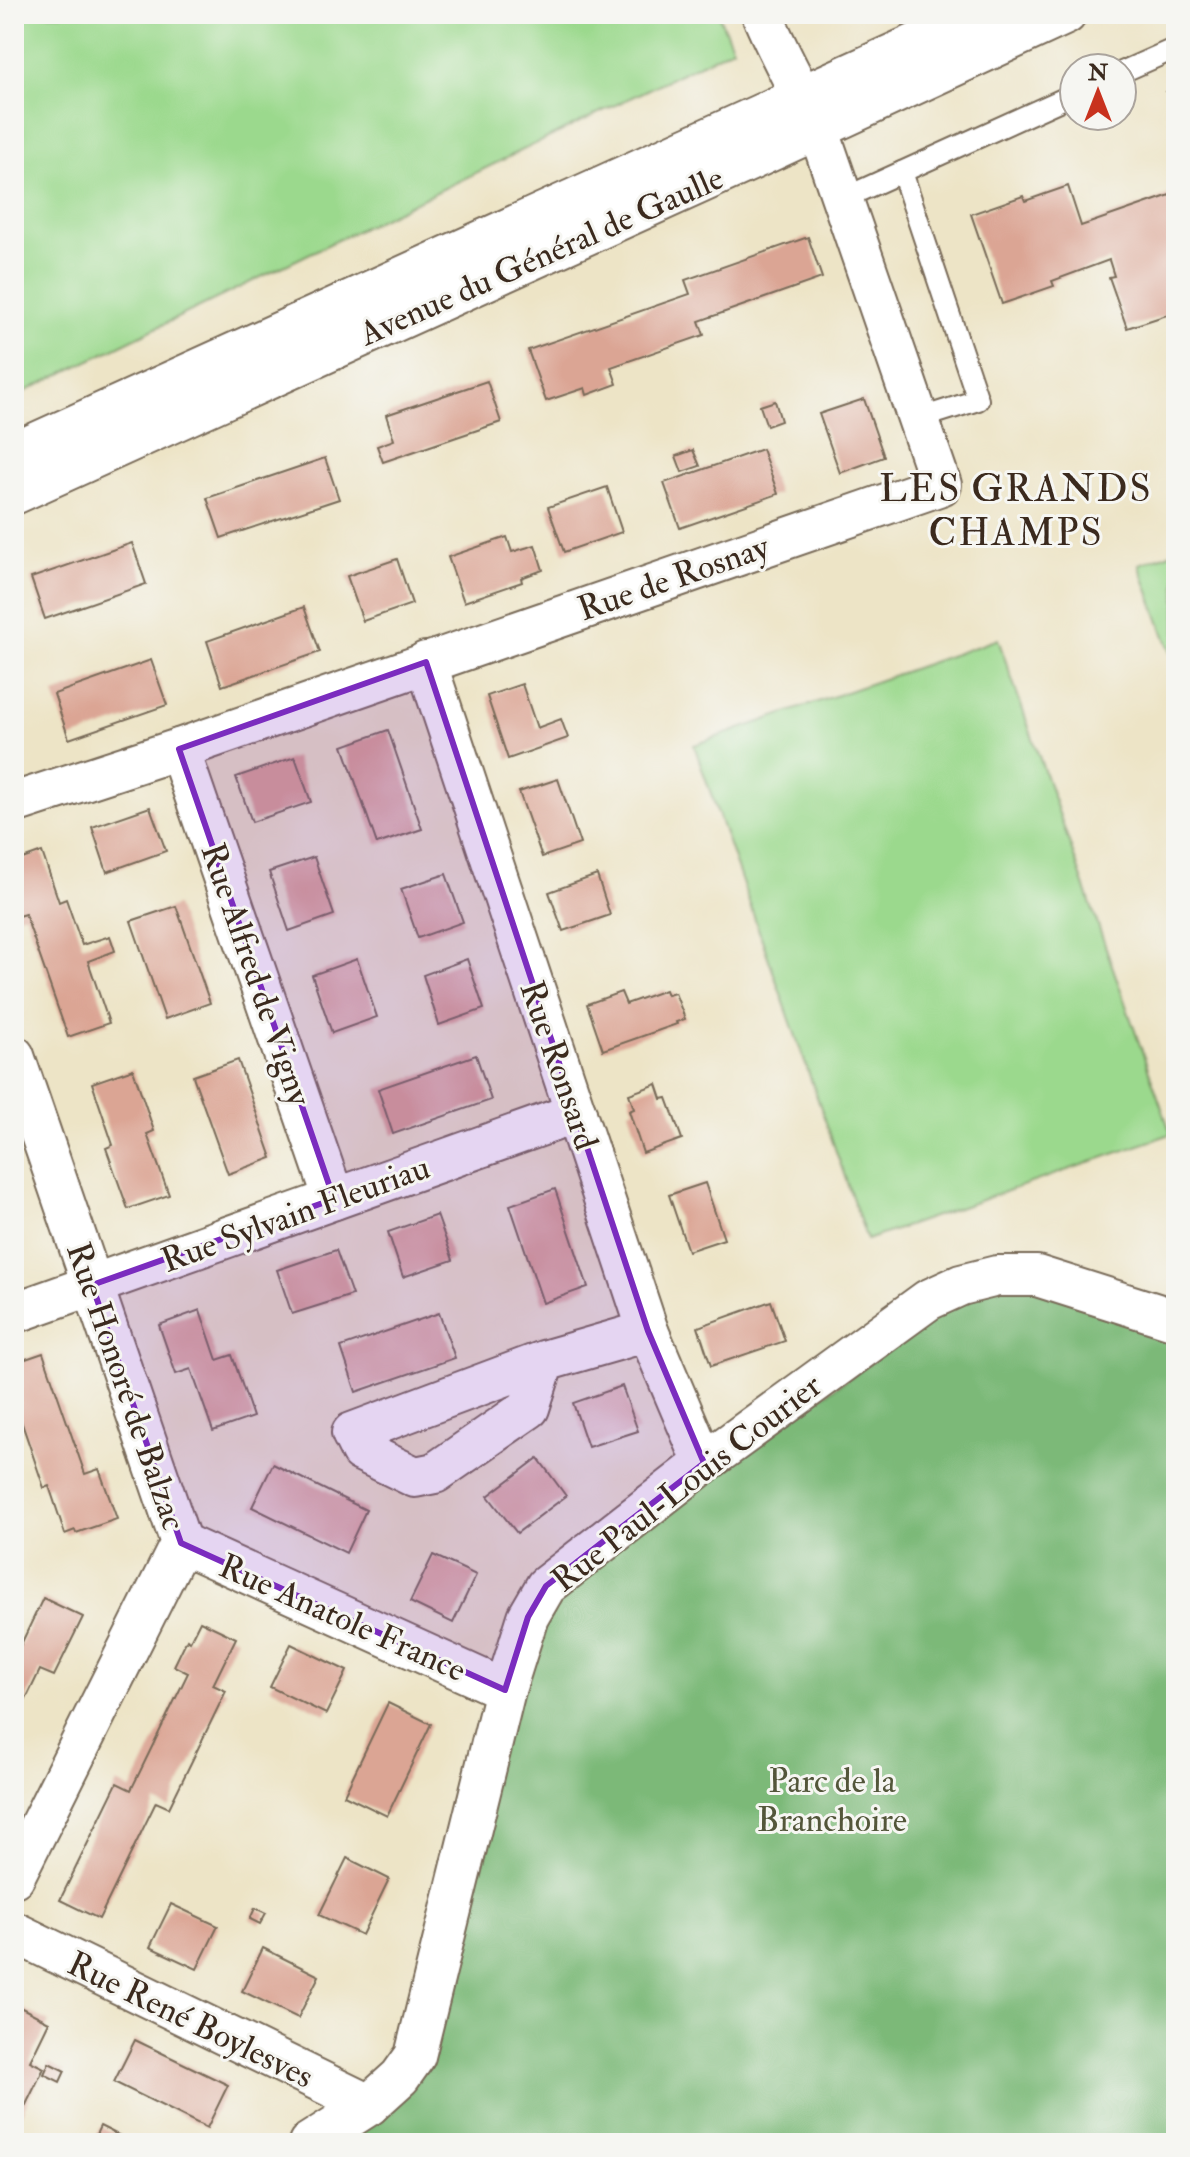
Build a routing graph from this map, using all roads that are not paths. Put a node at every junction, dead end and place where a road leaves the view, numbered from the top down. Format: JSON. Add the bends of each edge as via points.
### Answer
{"nodes":[{"id":1,"x":762,"y":14,"type":"edge"},
{"id":2,"x":982,"y":14,"type":"edge"},
{"id":3,"x":1066,"y":14,"type":"edge"},
{"id":4,"x":1176,"y":48,"type":"edge"},
{"id":5,"x":1138,"y":65,"type":"edge"},
{"id":6,"x":1058,"y":101,"type":"edge"},
{"id":7,"x":810,"y":112,"type":"junction"},
{"id":8,"x":902,"y":172,"type":"junction"},
{"id":9,"x":842,"y":199,"type":"junction"},
{"id":10,"x":918,"y":419,"type":"junction"},
{"id":11,"x":14,"y":453,"type":"edge"},
{"id":12,"x":14,"y":494,"type":"edge"},
{"id":13,"x":426,"y":662,"type":"junction"},
{"id":14,"x":179,"y":749,"type":"junction"},
{"id":15,"x":14,"y":803,"type":"edge"},
{"id":16,"x":14,"y":1056,"type":"edge"},
{"id":17,"x":576,"y":1113,"type":"junction"},
{"id":18,"x":334,"y":1199,"type":"junction"},
{"id":19,"x":92,"y":1285,"type":"junction"},
{"id":20,"x":14,"y":1313,"type":"edge"},
{"id":21,"x":1176,"y":1320,"type":"edge"},
{"id":22,"x":648,"y":1331,"type":"junction"},
{"id":23,"x":544,"y":1361,"type":"dead end"},
{"id":24,"x":704,"y":1463,"type":"junction"},
{"id":25,"x":181,"y":1543,"type":"junction"},
{"id":26,"x":505,"y":1690,"type":"junction"},
{"id":27,"x":14,"y":1877,"type":"edge"},
{"id":28,"x":14,"y":1932,"type":"edge"},
{"id":29,"x":369,"y":2105,"type":"junction"},
{"id":30,"x":309,"y":2143,"type":"edge"}],
"edges":[{"from":1,"to":7,"type":"street","name":"Rue de Rosnay"},
{"from":2,"to":7,"type":"street","name":"Avenue du Général de Gaulle"},
{"from":3,"to":7,"type":"street","name":"Avenue du Général de Gaulle"},
{"from":4,"to":5,"type":"lane"},
{"from":6,"to":8,"type":"lane"},
{"from":7,"to":9,"type":"street","name":"Rue de Rosnay"},
{"from":7,"to":11,"type":"street","name":"Avenue du Général de Gaulle"},
{"from":7,"to":12,"type":"street","name":"Avenue du Général de Gaulle"},
{"from":8,"to":9,"type":"lane"},
{"from":8,"to":10,"type":"lane","via":[[978,400]]},
{"from":9,"to":10,"type":"street","name":"Rue de Rosnay"},
{"from":10,"to":13,"type":"street","name":"Rue de Rosnay","via":[[941,485]]},
{"from":13,"to":14,"type":"street","name":"Rue de Rosnay"},
{"from":13,"to":17,"type":"street","name":"Rue Ronsard"},
{"from":14,"to":15,"type":"street","name":"Rue de Rosnay"},
{"from":14,"to":18,"type":"street","name":"Rue Alfred de Vigny"},
{"from":16,"to":19,"type":"street","name":"Rue Honoré de Balzac"},
{"from":17,"to":18,"type":"street","name":"Rue Sylvain Fleuriau"},
{"from":17,"to":22,"type":"street","name":"Rue Ronsard"},
{"from":18,"to":19,"type":"street","name":"Rue Sylvain Fleuriau"},
{"from":19,"to":20,"type":"street","name":"Rue Sylvain Fleuriau"},
{"from":19,"to":25,"type":"street","name":"Rue Honoré de Balzac"},
{"from":21,"to":24,"type":"street","name":"Rue Paul-Louis Courier","via":[[1037,1276],[997,1276],[961,1285],[928,1300]]},
{"from":22,"to":23,"type":"street"},
{"from":22,"to":24,"type":"street","name":"Rue Ronsard"},
{"from":24,"to":26,"type":"street","name":"Rue Paul-Louis Courier","via":[[546,1586],[528,1617]]},
{"from":25,"to":26,"type":"street","name":"Rue Anatole France"},
{"from":25,"to":27,"type":"street","name":"Rue Honoré de Balzac"},
{"from":26,"to":29,"type":"street","name":"Rue Paul-Louis Courier","via":[[415,2056]]},
{"from":28,"to":29,"type":"street","name":"Rue René Boylesves"},
{"from":29,"to":30,"type":"street","name":"Rue Paul-Louis Courier"}]}
